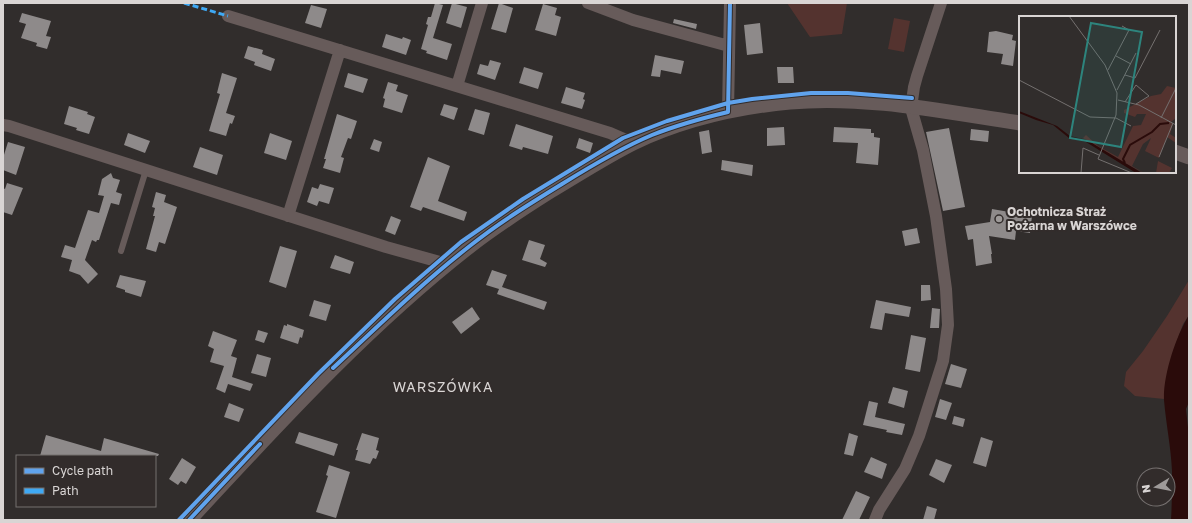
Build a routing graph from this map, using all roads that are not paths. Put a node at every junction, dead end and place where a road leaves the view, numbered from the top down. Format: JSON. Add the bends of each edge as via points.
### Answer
{"nodes":[{"id":1,"x":482,"y":3,"type":"edge"},
{"id":2,"x":588,"y":3,"type":"edge"},
{"id":3,"x":730,"y":3,"type":"edge"},
{"id":4,"x":942,"y":3,"type":"edge"},
{"id":5,"x":228,"y":16,"type":"dead end"},
{"id":6,"x":730,"y":46,"type":"junction"},
{"id":7,"x":340,"y":50,"type":"junction"},
{"id":8,"x":457,"y":86,"type":"junction"},
{"id":9,"x":911,"y":108,"type":"junction"},
{"id":10,"x":728,"y":112,"type":"junction"},
{"id":11,"x":1019,"y":123,"type":"edge"},
{"id":12,"x":3,"y":125,"type":"edge"},
{"id":13,"x":633,"y":143,"type":"junction"},
{"id":14,"x":1176,"y":152,"type":"edge"},
{"id":15,"x":1189,"y":157,"type":"edge"},
{"id":16,"x":146,"y":170,"type":"junction"},
{"id":17,"x":288,"y":216,"type":"junction"},
{"id":18,"x":122,"y":250,"type":"dead end"},
{"id":19,"x":447,"y":264,"type":"junction"},
{"id":20,"x":189,"y":520,"type":"edge"},
{"id":21,"x":875,"y":520,"type":"edge"}],
"edges":[{"from":1,"to":8,"type":"street"},
{"from":2,"to":6,"type":"street","via":[[633,20]]},
{"from":3,"to":6,"type":"street"},
{"from":4,"to":9,"type":"street","via":[[917,76]]},
{"from":5,"to":7,"type":"street"},
{"from":6,"to":10,"type":"street"},
{"from":7,"to":8,"type":"street"},
{"from":7,"to":17,"type":"street"},
{"from":8,"to":13,"type":"street","via":[[610,133]]},
{"from":9,"to":10,"type":"street","via":[[851,101],[821,101],[777,104]]},
{"from":9,"to":11,"type":"street"},
{"from":9,"to":21,"type":"street","via":[[923,150],[936,216],[948,325],[942,362],[919,436],[905,469]]},
{"from":10,"to":13,"type":"street","via":[[653,134]]},
{"from":12,"to":16,"type":"street"},
{"from":13,"to":19,"type":"street","via":[[535,201]]},
{"from":14,"to":15,"type":"street"},
{"from":16,"to":17,"type":"street"},
{"from":16,"to":18,"type":"lane"},
{"from":17,"to":19,"type":"street"},
{"from":19,"to":20,"type":"street","via":[[332,370]]}]}
